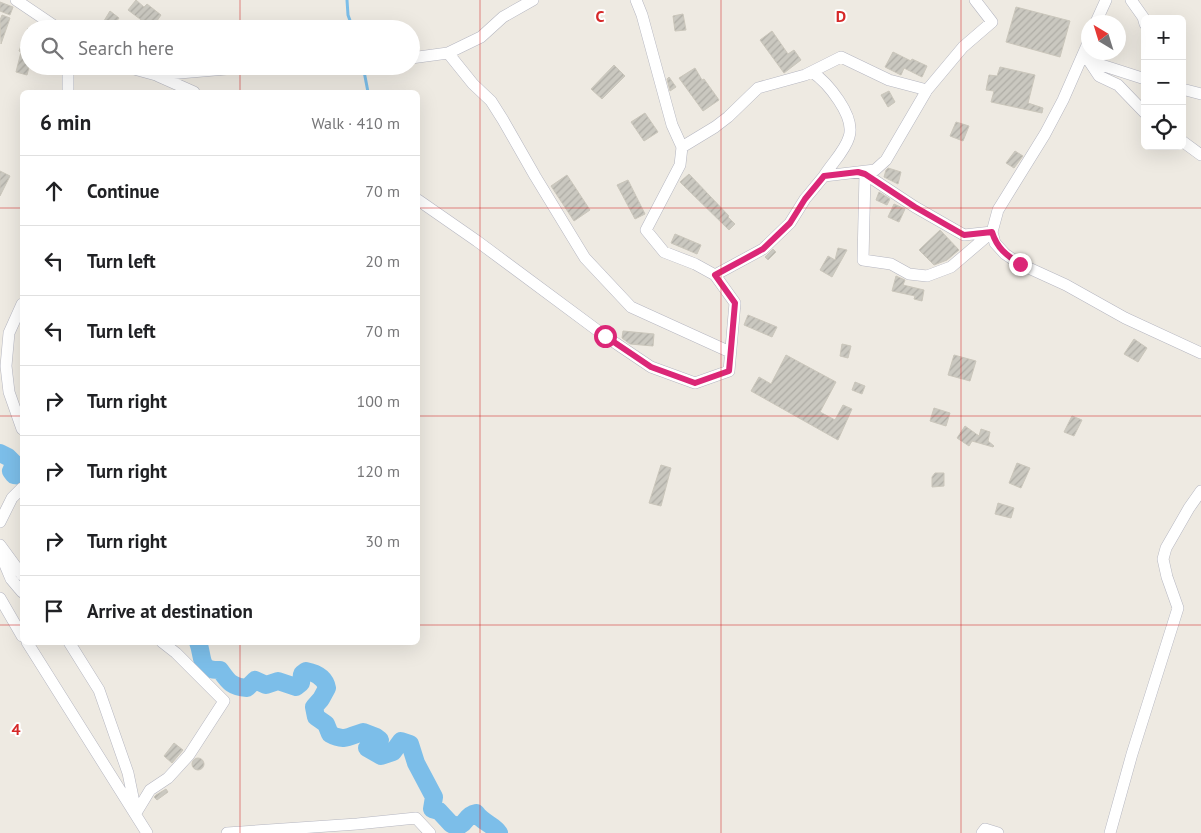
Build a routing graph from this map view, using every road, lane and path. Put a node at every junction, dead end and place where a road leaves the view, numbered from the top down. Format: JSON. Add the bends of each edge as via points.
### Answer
{"nodes":[{"id":1,"x":16,"y":0,"type":"edge"},
{"id":2,"x":533,"y":0,"type":"edge"},
{"id":3,"x":636,"y":0,"type":"edge"},
{"id":4,"x":975,"y":0,"type":"edge"},
{"id":5,"x":1106,"y":0,"type":"edge"},
{"id":6,"x":1131,"y":0,"type":"edge"},
{"id":7,"x":1099,"y":15,"type":"edge"},
{"id":8,"x":1142,"y":15,"type":"edge"},
{"id":9,"x":46,"y":20,"type":"edge"},
{"id":10,"x":448,"y":53,"type":"junction"},
{"id":11,"x":420,"y":57,"type":"edge"},
{"id":12,"x":1084,"y":60,"type":"edge"},
{"id":13,"x":1092,"y":60,"type":"edge"},
{"id":14,"x":1105,"y":60,"type":"edge"},
{"id":15,"x":812,"y":72,"type":"junction"},
{"id":16,"x":68,"y":75,"type":"edge"},
{"id":17,"x":156,"y":75,"type":"edge"},
{"id":18,"x":1141,"y":77,"type":"edge"},
{"id":19,"x":68,"y":90,"type":"edge"},
{"id":20,"x":190,"y":90,"type":"edge"},
{"id":21,"x":926,"y":90,"type":"junction"},
{"id":22,"x":1186,"y":90,"type":"edge"},
{"id":23,"x":1201,"y":94,"type":"edge"},
{"id":24,"x":1141,"y":109,"type":"edge"},
{"id":25,"x":1186,"y":144,"type":"edge"},
{"id":26,"x":682,"y":147,"type":"junction"},
{"id":27,"x":1201,"y":155,"type":"edge"},
{"id":28,"x":861,"y":173,"type":"junction"},
{"id":29,"x":824,"y":176,"type":"junction"},
{"id":30,"x":420,"y":201,"type":"edge"},
{"id":31,"x":992,"y":232,"type":"junction"},
{"id":32,"x":715,"y":275,"type":"junction"},
{"id":33,"x":20,"y":307,"type":"edge"},
{"id":34,"x":4,"y":331,"type":"edge"},
{"id":35,"x":730,"y":352,"type":"junction"},
{"id":36,"x":1201,"y":353,"type":"edge"},
{"id":37,"x":20,"y":422,"type":"edge"},
{"id":38,"x":20,"y":490,"type":"edge"},
{"id":39,"x":1201,"y":491,"type":"edge"},
{"id":40,"x":0,"y":522,"type":"edge"},
{"id":41,"x":0,"y":545,"type":"edge"},
{"id":42,"x":0,"y":553,"type":"edge"},
{"id":43,"x":20,"y":572,"type":"edge"},
{"id":44,"x":20,"y":590,"type":"edge"},
{"id":45,"x":0,"y":598,"type":"edge"},
{"id":46,"x":20,"y":633,"type":"edge"},
{"id":47,"x":29,"y":645,"type":"edge"},
{"id":48,"x":72,"y":645,"type":"edge"},
{"id":49,"x":166,"y":645,"type":"edge"},
{"id":50,"x":136,"y":813,"type":"junction"},
{"id":51,"x":147,"y":833,"type":"edge"},
{"id":52,"x":227,"y":833,"type":"edge"},
{"id":53,"x":430,"y":833,"type":"edge"},
{"id":54,"x":982,"y":833,"type":"edge"},
{"id":55,"x":998,"y":833,"type":"edge"},
{"id":56,"x":1110,"y":833,"type":"edge"}],
"edges":[{"from":1,"to":9,"type":"street"},
{"from":2,"to":10,"type":"street","via":[[503,17],[481,37]]},
{"from":3,"to":26,"type":"street","via":[[672,125]]},
{"from":4,"to":21,"type":"street","via":[[992,22],[964,47]]},
{"from":5,"to":7,"type":"street"},
{"from":6,"to":8,"type":"street"},
{"from":10,"to":11,"type":"street"},
{"from":10,"to":35,"type":"street","via":[[503,120],[585,258],[631,307]]},
{"from":12,"to":31,"type":"street","via":[[1045,134],[998,210]]},
{"from":13,"to":24,"type":"street","via":[[1100,76],[1118,86]]},
{"from":14,"to":18,"type":"street"},
{"from":15,"to":21,"type":"street","via":[[841,57],[889,80]]},
{"from":15,"to":26,"type":"street","via":[[758,88],[728,117]]},
{"from":15,"to":29,"type":"street","via":[[834,94],[848,118],[850,135]]},
{"from":16,"to":19,"type":"street"},
{"from":17,"to":20,"type":"street"},
{"from":21,"to":28,"type":"street","via":[[886,160],[875,170]]},
{"from":22,"to":23,"type":"street"},
{"from":25,"to":27,"type":"street"},
{"from":26,"to":32,"type":"street","via":[[680,165],[646,230],[664,252]]},
{"from":28,"to":29,"type":"street"},
{"from":28,"to":31,"type":"street","via":[[964,235]]},
{"from":28,"to":31,"type":"street","via":[[863,260],[891,264],[909,274],[927,276],[951,267]]},
{"from":29,"to":32,"type":"street","via":[[790,223],[763,249]]},
{"from":30,"to":35,"type":"street","via":[[651,367],[695,383],[729,371]]},
{"from":31,"to":36,"type":"street","via":[[995,243],[1020,264],[1124,318]]},
{"from":32,"to":35,"type":"street","via":[[735,303]]},
{"from":33,"to":34,"type":"street"},
{"from":34,"to":37,"type":"street","via":[[9,392]]},
{"from":38,"to":40,"type":"street","via":[[12,498]]},
{"from":39,"to":56,"type":"street","via":[[1166,548],[1163,559],[1178,608]]},
{"from":41,"to":43,"type":"street"},
{"from":42,"to":44,"type":"street","via":[[11,580]]},
{"from":45,"to":46,"type":"street"},
{"from":47,"to":50,"type":"street"},
{"from":48,"to":50,"type":"street","via":[[99,690],[128,773]]},
{"from":49,"to":50,"type":"street","via":[[224,701],[189,755],[168,778],[150,790]]},
{"from":50,"to":51,"type":"street"},
{"from":52,"to":53,"type":"street","via":[[416,818]]},
{"from":54,"to":55,"type":"street","via":[[985,829]]}]}
